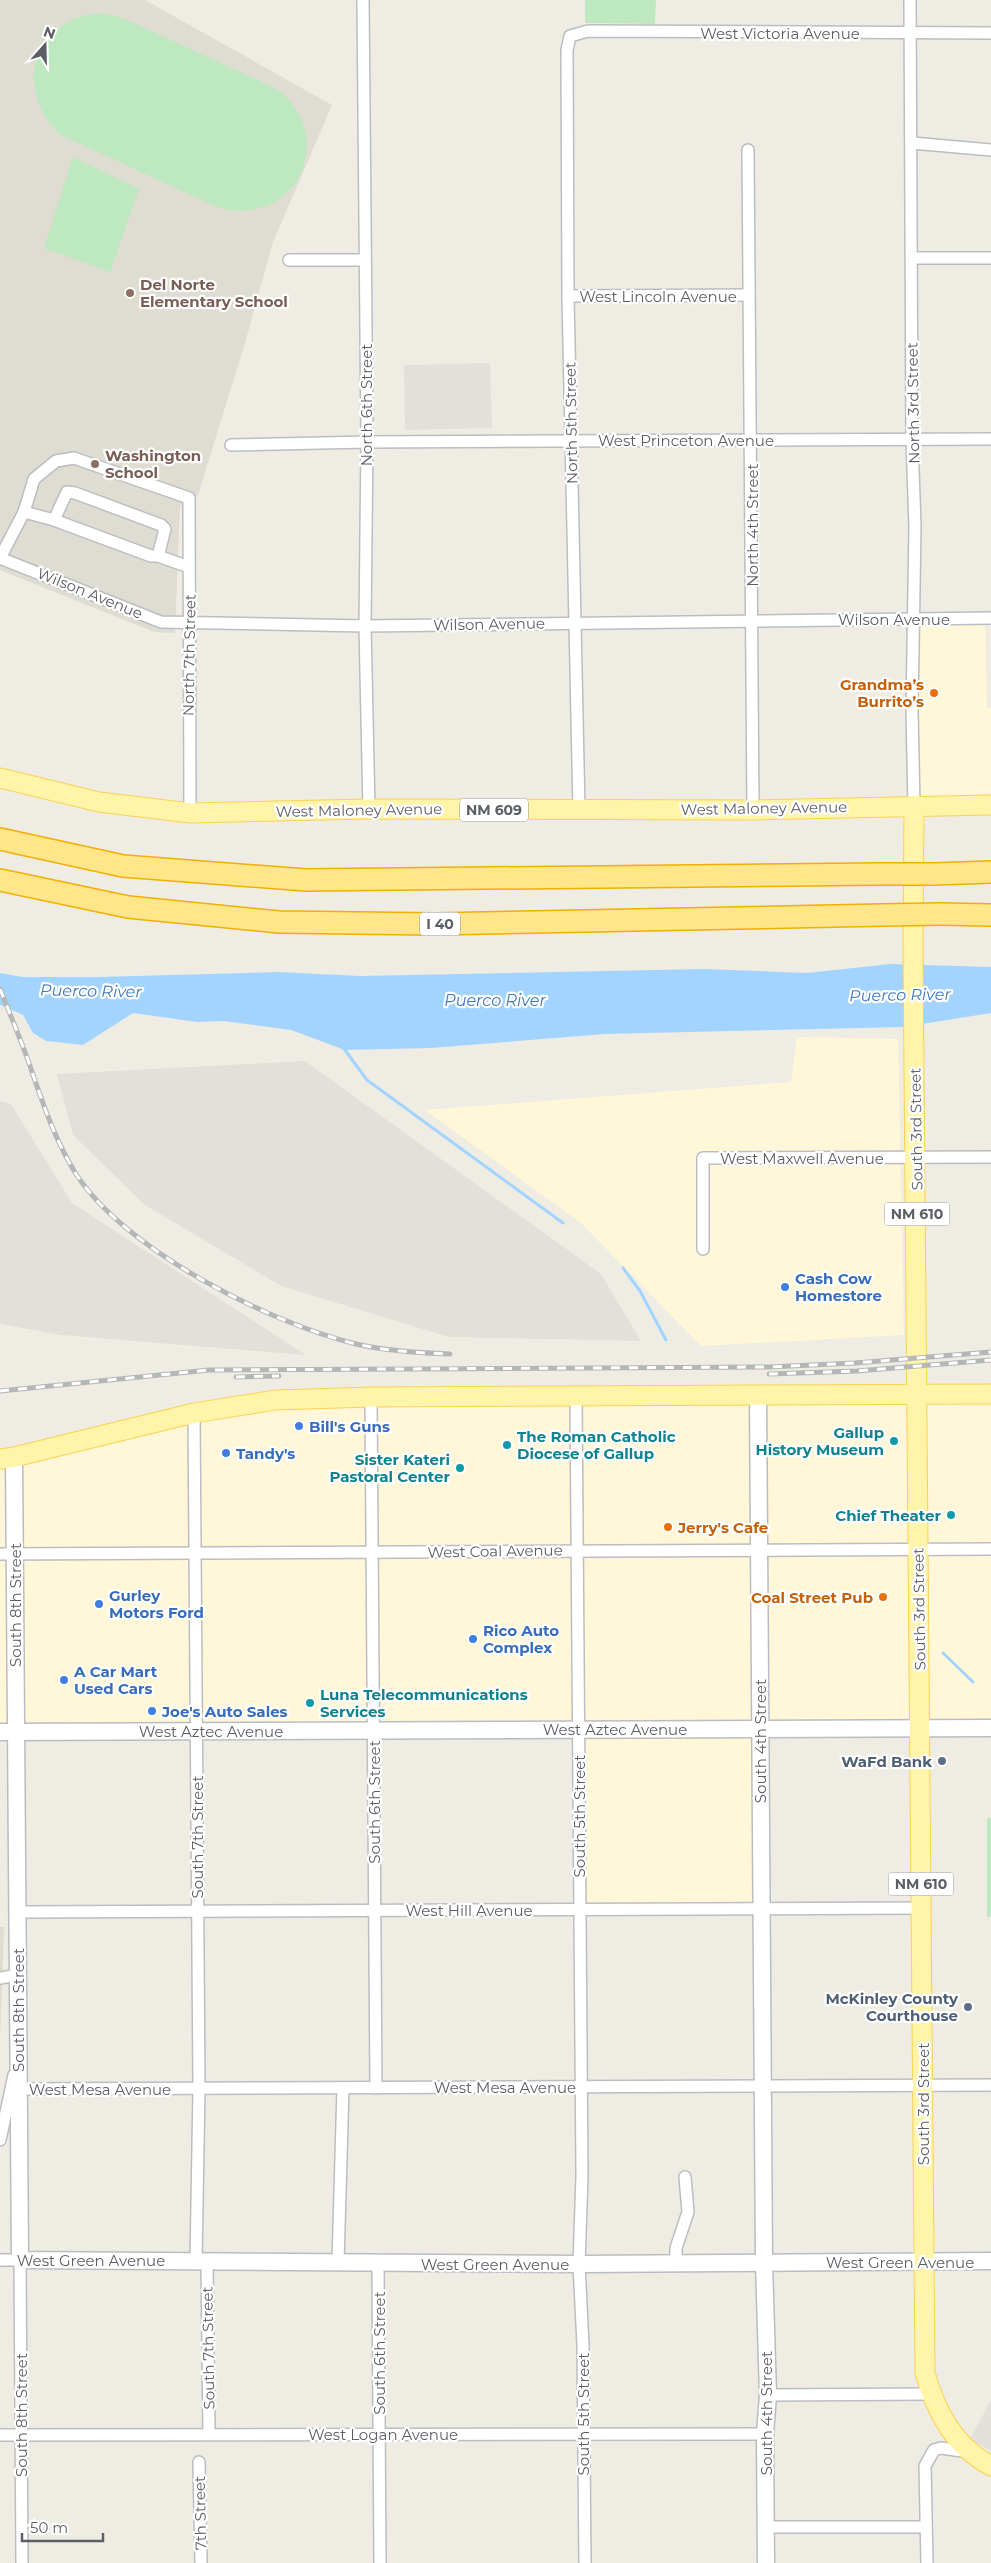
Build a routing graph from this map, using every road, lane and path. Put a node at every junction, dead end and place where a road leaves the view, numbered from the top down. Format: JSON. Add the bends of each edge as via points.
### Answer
{"nodes":[{"id":1,"x":363,"y":0,"type":"edge"},
{"id":2,"x":910,"y":0,"type":"edge"},
{"id":3,"x":991,"y":33,"type":"edge"},
{"id":4,"x":911,"y":34,"type":"junction"},
{"id":5,"x":570,"y":36,"type":"joint"},
{"id":6,"x":912,"y":143,"type":"junction"},
{"id":7,"x":748,"y":150,"type":"dead end"},
{"id":8,"x":991,"y":150,"type":"edge"},
{"id":9,"x":912,"y":258,"type":"junction"},
{"id":10,"x":991,"y":258,"type":"edge"},
{"id":11,"x":290,"y":260,"type":"dead end"},
{"id":12,"x":364,"y":260,"type":"junction"},
{"id":13,"x":749,"y":295,"type":"junction"},
{"id":14,"x":568,"y":296,"type":"junction"},
{"id":15,"x":991,"y":439,"type":"edge"},
{"id":16,"x":752,"y":440,"type":"junction"},
{"id":17,"x":572,"y":441,"type":"junction"},
{"id":18,"x":912,"y":441,"type":"junction"},
{"id":19,"x":367,"y":442,"type":"junction"},
{"id":20,"x":231,"y":445,"type":"dead end"},
{"id":21,"x":24,"y":512,"type":"junction"},
{"id":22,"x":54,"y":520,"type":"junction"},
{"id":23,"x":158,"y":556,"type":"junction"},
{"id":24,"x":0,"y":558,"type":"edge"},
{"id":25,"x":189,"y":567,"type":"junction"},
{"id":26,"x":991,"y":618,"type":"edge"},
{"id":27,"x":753,"y":620,"type":"junction"},
{"id":28,"x":915,"y":620,"type":"junction"},
{"id":29,"x":575,"y":622,"type":"junction"},
{"id":30,"x":189,"y":623,"type":"junction"},
{"id":31,"x":366,"y":626,"type":"junction"},
{"id":32,"x":0,"y":778,"type":"edge"},
{"id":33,"x":914,"y":805,"type":"junction"},
{"id":34,"x":991,"y":805,"type":"edge"},
{"id":35,"x":369,"y":809,"type":"junction"},
{"id":36,"x":579,"y":810,"type":"junction"},
{"id":37,"x":753,"y":810,"type":"junction"},
{"id":38,"x":190,"y":813,"type":"junction"},
{"id":39,"x":2,"y":839,"type":"edge"},
{"id":40,"x":991,"y":872,"type":"edge"},
{"id":41,"x":0,"y":880,"type":"edge"},
{"id":42,"x":991,"y":915,"type":"edge"},
{"id":43,"x":916,"y":1157,"type":"junction"},
{"id":44,"x":991,"y":1157,"type":"edge"},
{"id":45,"x":702,"y":1249,"type":"dead end"},
{"id":46,"x":918,"y":1394,"type":"junction"},
{"id":47,"x":991,"y":1394,"type":"edge"},
{"id":48,"x":758,"y":1395,"type":"junction"},
{"id":49,"x":576,"y":1396,"type":"junction"},
{"id":50,"x":371,"y":1397,"type":"junction"},
{"id":51,"x":194,"y":1413,"type":"junction"},
{"id":52,"x":7,"y":1458,"type":"edge"},
{"id":53,"x":991,"y":1549,"type":"edge"},
{"id":54,"x":576,"y":1550,"type":"junction"},
{"id":55,"x":759,"y":1550,"type":"junction"},
{"id":56,"x":917,"y":1550,"type":"junction"},
{"id":57,"x":372,"y":1552,"type":"junction"},
{"id":58,"x":195,"y":1553,"type":"junction"},
{"id":59,"x":8,"y":1554,"type":"edge"},
{"id":60,"x":920,"y":1728,"type":"junction"},
{"id":61,"x":991,"y":1728,"type":"edge"},
{"id":62,"x":760,"y":1729,"type":"junction"},
{"id":63,"x":373,"y":1730,"type":"junction"},
{"id":64,"x":579,"y":1730,"type":"junction"},
{"id":65,"x":196,"y":1731,"type":"junction"},
{"id":66,"x":8,"y":1732,"type":"edge"},
{"id":67,"x":921,"y":1908,"type":"junction"},
{"id":68,"x":761,"y":1909,"type":"junction"},
{"id":69,"x":580,"y":1910,"type":"junction"},
{"id":70,"x":374,"y":1911,"type":"junction"},
{"id":71,"x":17,"y":1912,"type":"junction"},
{"id":72,"x":198,"y":1912,"type":"junction"},
{"id":73,"x":18,"y":1975,"type":"junction"},
{"id":74,"x":0,"y":1978,"type":"edge"},
{"id":75,"x":18,"y":2056,"type":"junction"},
{"id":76,"x":991,"y":2085,"type":"edge"},
{"id":77,"x":763,"y":2086,"type":"junction"},
{"id":78,"x":922,"y":2086,"type":"junction"},
{"id":79,"x":581,"y":2087,"type":"junction"},
{"id":80,"x":199,"y":2088,"type":"junction"},
{"id":81,"x":343,"y":2088,"type":"junction"},
{"id":82,"x":376,"y":2088,"type":"junction"},
{"id":83,"x":18,"y":2089,"type":"junction"},
{"id":84,"x":0,"y":2140,"type":"edge"},
{"id":85,"x":686,"y":2177,"type":"dead end"},
{"id":86,"x":0,"y":2260,"type":"edge"},
{"id":87,"x":20,"y":2260,"type":"junction"},
{"id":88,"x":202,"y":2261,"type":"junction"},
{"id":89,"x":991,"y":2261,"type":"edge"},
{"id":90,"x":338,"y":2262,"type":"junction"},
{"id":91,"x":764,"y":2262,"type":"junction"},
{"id":92,"x":924,"y":2262,"type":"junction"},
{"id":93,"x":676,"y":2263,"type":"junction"},
{"id":94,"x":378,"y":2264,"type":"junction"},
{"id":95,"x":579,"y":2264,"type":"junction"},
{"id":96,"x":768,"y":2395,"type":"junction"},
{"id":97,"x":935,"y":2403,"type":"junction"},
{"id":98,"x":209,"y":2434,"type":"junction"},
{"id":99,"x":379,"y":2434,"type":"junction"},
{"id":100,"x":584,"y":2434,"type":"junction"},
{"id":101,"x":765,"y":2434,"type":"junction"},
{"id":102,"x":0,"y":2435,"type":"edge"},
{"id":103,"x":21,"y":2435,"type":"junction"},
{"id":104,"x":970,"y":2452,"type":"junction"},
{"id":105,"x":199,"y":2462,"type":"dead end"},
{"id":106,"x":991,"y":2466,"type":"edge"},
{"id":107,"x":766,"y":2527,"type":"junction"},
{"id":108,"x":926,"y":2527,"type":"junction"},
{"id":109,"x":22,"y":2563,"type":"edge"},
{"id":110,"x":200,"y":2563,"type":"edge"},
{"id":111,"x":380,"y":2563,"type":"edge"},
{"id":112,"x":585,"y":2563,"type":"edge"},
{"id":113,"x":766,"y":2563,"type":"edge"},
{"id":114,"x":927,"y":2563,"type":"edge"}],
"edges":[{"from":1,"to":12,"type":"street","name":"North 6th Street"},
{"from":2,"to":4,"type":"street","name":"North 3rd Street"},
{"from":3,"to":4,"type":"street","name":"West Victoria Avenue"},
{"from":4,"to":5,"type":"street","name":"West Victoria Avenue","via":[[588,31]]},
{"from":4,"to":6,"type":"street","name":"North 3rd Street"},
{"from":5,"to":14,"type":"street","name":"North 5th Street","via":[[567,50]]},
{"from":6,"to":8,"type":"street"},
{"from":6,"to":9,"type":"street","name":"North 3rd Street"},
{"from":7,"to":13,"type":"street","name":"North 4th Street"},
{"from":9,"to":10,"type":"street"},
{"from":9,"to":18,"type":"street","name":"North 3rd Street"},
{"from":11,"to":12,"type":"street"},
{"from":12,"to":19,"type":"street","name":"North 6th Street"},
{"from":13,"to":14,"type":"street","name":"West Lincoln Avenue"},
{"from":13,"to":16,"type":"street","name":"North 4th Street"},
{"from":14,"to":17,"type":"street","name":"North 5th Street"},
{"from":15,"to":18,"type":"street","name":"West Princeton Avenue"},
{"from":16,"to":17,"type":"street","name":"West Princeton Avenue"},
{"from":16,"to":18,"type":"street","name":"West Princeton Avenue"},
{"from":16,"to":27,"type":"street","name":"North 4th Street"},
{"from":17,"to":19,"type":"street","name":"West Princeton Avenue"},
{"from":17,"to":29,"type":"street","name":"North 5th Street"},
{"from":18,"to":28,"type":"street","name":"North 3rd Street"},
{"from":19,"to":20,"type":"street","name":"West Princeton Avenue"},
{"from":19,"to":31,"type":"street","name":"North 6th Street"},
{"from":21,"to":22,"type":"street"},
{"from":21,"to":24,"type":"street"},
{"from":21,"to":25,"type":"street","name":"North 7th Street","via":[[34,478],[56,460],[74,458],[102,466],[189,498]]},
{"from":22,"to":23,"type":"street"},
{"from":22,"to":23,"type":"street","via":[[67,492],[75,492],[161,525],[165,530]]},
{"from":23,"to":25,"type":"street"},
{"from":24,"to":30,"type":"street","name":"Wilson Avenue","via":[[161,622]]},
{"from":25,"to":30,"type":"street","name":"North 7th Street"},
{"from":26,"to":28,"type":"street","name":"Wilson Avenue"},
{"from":27,"to":28,"type":"street","name":"Wilson Avenue"},
{"from":27,"to":29,"type":"street","name":"Wilson Avenue"},
{"from":27,"to":37,"type":"street","name":"North 4th Street"},
{"from":28,"to":33,"type":"street","name":"North 3rd Street","via":[[912,710]]},
{"from":29,"to":31,"type":"street","name":"Wilson Avenue"},
{"from":29,"to":36,"type":"street","name":"North 5th Street"},
{"from":30,"to":31,"type":"street","name":"Wilson Avenue"},
{"from":30,"to":38,"type":"street","name":"North 7th Street"},
{"from":31,"to":35,"type":"street","name":"North 6th Street"},
{"from":32,"to":38,"type":"main road","name":"West Maloney Avenue","number":"NM 609","via":[[99,802]]},
{"from":33,"to":34,"type":"main road","name":"West Maloney Avenue","number":"NM 609"},
{"from":33,"to":37,"type":"main road","name":"West Maloney Avenue","number":"NM 609"},
{"from":33,"to":43,"type":"main road","name":"South 3rd Street","number":"NM 610"},
{"from":35,"to":36,"type":"main road","name":"West Maloney Avenue","number":"NM 609"},
{"from":35,"to":38,"type":"main road","name":"West Maloney Avenue","number":"NM 609"},
{"from":36,"to":37,"type":"main road","name":"West Maloney Avenue","number":"NM 609"},
{"from":39,"to":40,"type":"highway","bridge":true,"via":[[123,866],[306,880]]},
{"from":41,"to":42,"type":"highway","number":"I 40","bridge":true,"via":[[128,907],[279,922],[434,924]]},
{"from":43,"to":44,"type":"street","name":"West Maxwell Avenue"},
{"from":43,"to":45,"type":"street","name":"West Maxwell Avenue","via":[[703,1158]]},
{"from":43,"to":46,"type":"main road","name":"South 3rd Street","number":"NM 610"},
{"from":46,"to":47,"type":"main road"},
{"from":46,"to":48,"type":"main road"},
{"from":46,"to":56,"type":"main road","name":"South 3rd Street","number":"NM 610"},
{"from":48,"to":49,"type":"main road"},
{"from":48,"to":55,"type":"street","name":"South 4th Street"},
{"from":49,"to":50,"type":"main road"},
{"from":49,"to":54,"type":"street","name":"South 5th Street"},
{"from":50,"to":51,"type":"main road","via":[[276,1400]]},
{"from":50,"to":57,"type":"street","name":"South 6th Street"},
{"from":51,"to":52,"type":"main road"},
{"from":51,"to":58,"type":"street","name":"South 7th Street"},
{"from":52,"to":59,"type":"street","name":"South 8th Street"},
{"from":53,"to":56,"type":"street","name":"West Coal Avenue"},
{"from":54,"to":55,"type":"street","name":"West Coal Avenue"},
{"from":54,"to":57,"type":"street","name":"West Coal Avenue"},
{"from":54,"to":64,"type":"street","name":"South 5th Street"},
{"from":55,"to":56,"type":"street","name":"West Coal Avenue"},
{"from":55,"to":62,"type":"street","name":"South 4th Street"},
{"from":56,"to":60,"type":"main road","name":"South 3rd Street","number":"NM 610"},
{"from":57,"to":58,"type":"street","name":"West Coal Avenue"},
{"from":57,"to":63,"type":"street","name":"South 6th Street"},
{"from":58,"to":59,"type":"street","name":"West Coal Avenue"},
{"from":58,"to":65,"type":"street","name":"South 7th Street"},
{"from":59,"to":66,"type":"street","name":"South 8th Street"},
{"from":60,"to":61,"type":"street","name":"West Aztec Avenue"},
{"from":60,"to":62,"type":"street","name":"West Aztec Avenue"},
{"from":60,"to":67,"type":"main road","name":"South 3rd Street","number":"NM 610"},
{"from":62,"to":64,"type":"street","name":"West Aztec Avenue"},
{"from":62,"to":68,"type":"street","name":"South 4th Street"},
{"from":63,"to":64,"type":"street","name":"West Aztec Avenue"},
{"from":63,"to":65,"type":"street","name":"West Aztec Avenue"},
{"from":63,"to":70,"type":"street","name":"South 6th Street"},
{"from":64,"to":69,"type":"street","name":"South 5th Street"},
{"from":65,"to":66,"type":"street","name":"West Aztec Avenue"},
{"from":65,"to":72,"type":"street","name":"South 7th Street"},
{"from":66,"to":71,"type":"street","name":"South 8th Street"},
{"from":67,"to":68,"type":"street","name":"West Hill Avenue"},
{"from":67,"to":78,"type":"main road","name":"South 3rd Street","number":"NM 610"},
{"from":68,"to":69,"type":"street","name":"West Hill Avenue"},
{"from":68,"to":77,"type":"street","name":"South 4th Street"},
{"from":69,"to":70,"type":"street","name":"West Hill Avenue"},
{"from":69,"to":79,"type":"street","name":"South 5th Street"},
{"from":70,"to":72,"type":"street","name":"West Hill Avenue"},
{"from":70,"to":82,"type":"street","name":"South 6th Street"},
{"from":71,"to":72,"type":"street","name":"West Hill Avenue"},
{"from":71,"to":73,"type":"street","name":"South 8th Street"},
{"from":72,"to":80,"type":"street","name":"South 7th Street"},
{"from":73,"to":74,"type":"street"},
{"from":73,"to":75,"type":"street","name":"South 8th Street"},
{"from":75,"to":83,"type":"street","name":"South 8th Street"},
{"from":75,"to":84,"type":"street"},
{"from":76,"to":78,"type":"street","name":"West Mesa Avenue"},
{"from":77,"to":78,"type":"street","name":"West Mesa Avenue"},
{"from":77,"to":79,"type":"street","name":"West Mesa Avenue"},
{"from":77,"to":91,"type":"street"},
{"from":78,"to":92,"type":"main road","name":"South 3rd Street","number":"NM 610"},
{"from":79,"to":82,"type":"street","name":"West Mesa Avenue"},
{"from":79,"to":95,"type":"street"},
{"from":80,"to":81,"type":"street","name":"West Mesa Avenue"},
{"from":80,"to":83,"type":"street","name":"West Mesa Avenue"},
{"from":80,"to":88,"type":"street","name":"South 7th Street"},
{"from":81,"to":82,"type":"street","name":"West Mesa Avenue"},
{"from":81,"to":90,"type":"street"},
{"from":83,"to":87,"type":"street","name":"South 8th Street"},
{"from":85,"to":93,"type":"street","via":[[688,2212],[676,2248]]},
{"from":86,"to":87,"type":"street","name":"West Green Avenue"},
{"from":87,"to":88,"type":"street","name":"West Green Avenue"},
{"from":87,"to":103,"type":"street","name":"South 8th Street"},
{"from":88,"to":90,"type":"street","name":"West Green Avenue"},
{"from":88,"to":98,"type":"street","name":"South 7th Street"},
{"from":89,"to":92,"type":"street","name":"West Green Avenue"},
{"from":90,"to":94,"type":"street","name":"West Green Avenue"},
{"from":91,"to":92,"type":"street","name":"West Green Avenue"},
{"from":91,"to":93,"type":"street","name":"West Green Avenue"},
{"from":91,"to":96,"type":"street","name":"South 4th Street"},
{"from":92,"to":97,"type":"main road","name":"South 3rd Street","number":"NM 610","via":[[924,2373]]},
{"from":93,"to":95,"type":"street","name":"West Green Avenue"},
{"from":94,"to":95,"type":"street","name":"West Green Avenue"},
{"from":94,"to":99,"type":"street","name":"South 6th Street"},
{"from":95,"to":100,"type":"street","name":"South 5th Street"},
{"from":96,"to":97,"type":"street"},
{"from":96,"to":101,"type":"street","name":"South 4th Street"},
{"from":97,"to":104,"type":"main road","number":"NM 610","via":[[949,2429]]},
{"from":98,"to":99,"type":"street","name":"West Logan Avenue"},
{"from":98,"to":103,"type":"street","name":"West Logan Avenue"},
{"from":99,"to":100,"type":"street","name":"West Logan Avenue"},
{"from":99,"to":111,"type":"street","name":"South 6th Street"},
{"from":100,"to":101,"type":"street","name":"West Logan Avenue"},
{"from":100,"to":112,"type":"street","name":"South 5th Street"},
{"from":101,"to":107,"type":"street","name":"South 4th Street"},
{"from":102,"to":103,"type":"street","name":"West Logan Avenue"},
{"from":103,"to":109,"type":"street","name":"South 8th Street"},
{"from":104,"to":106,"type":"main road","number":"NM 610"},
{"from":104,"to":108,"type":"street","via":[[941,2448],[929,2456],[925,2466]]},
{"from":105,"to":110,"type":"street","name":"7th Street"},
{"from":107,"to":108,"type":"street"},
{"from":107,"to":113,"type":"street","name":"South 4th Street"},
{"from":108,"to":114,"type":"street"}]}
